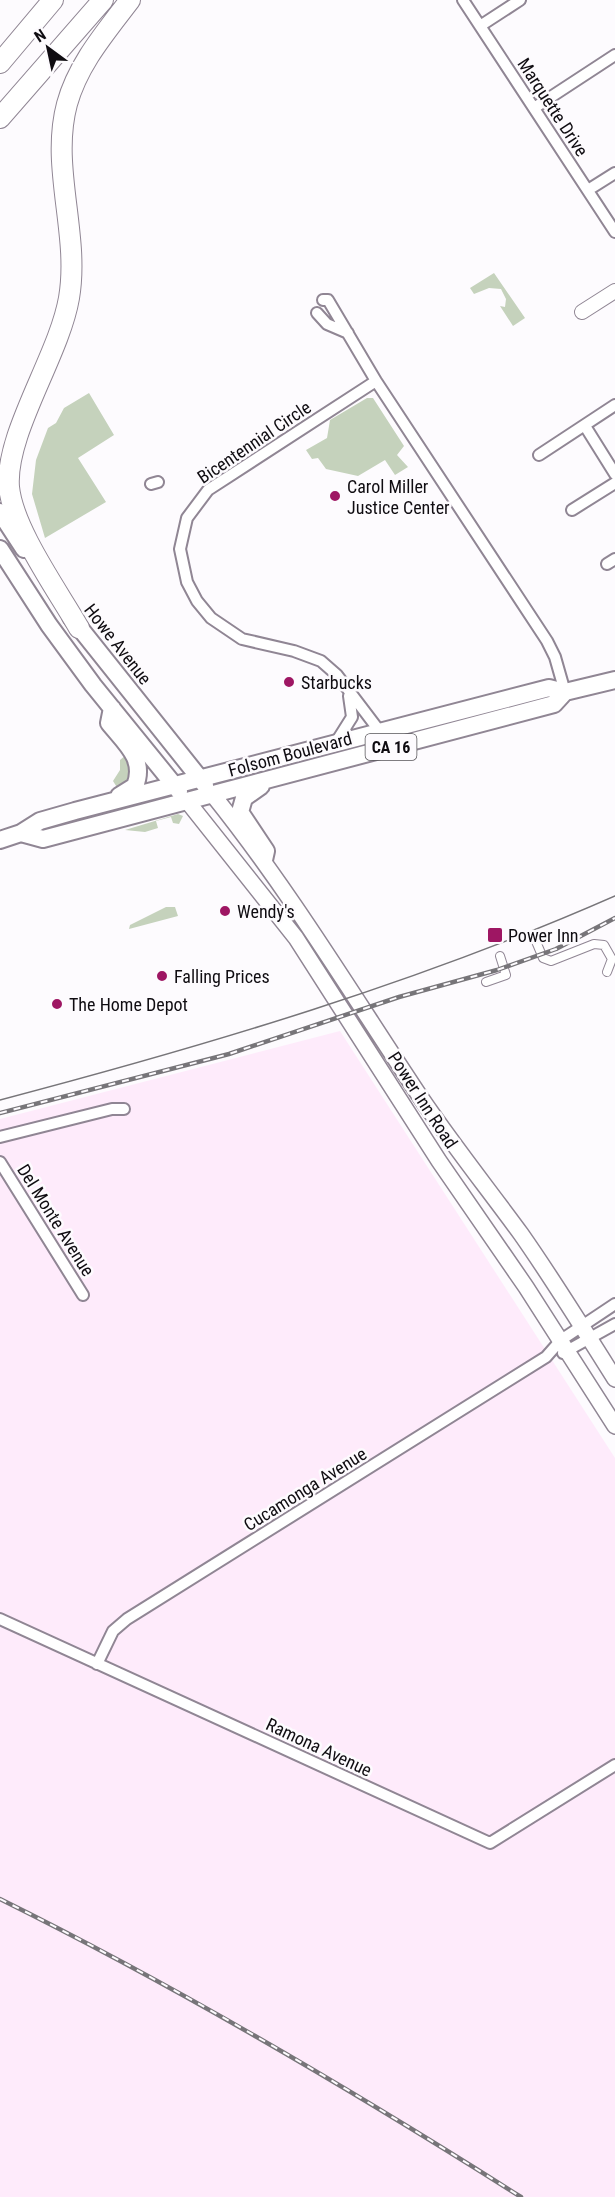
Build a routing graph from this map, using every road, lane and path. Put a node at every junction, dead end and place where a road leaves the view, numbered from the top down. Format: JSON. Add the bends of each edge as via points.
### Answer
{"nodes":[{"id":1,"x":53,"y":0,"type":"edge"},
{"id":2,"x":103,"y":0,"type":"edge"},
{"id":3,"x":130,"y":0,"type":"edge"},
{"id":4,"x":463,"y":0,"type":"edge"},
{"id":5,"x":520,"y":0,"type":"edge"},
{"id":6,"x":480,"y":26,"type":"junction"},
{"id":7,"x":615,"y":55,"type":"edge"},
{"id":8,"x":0,"y":63,"type":"edge"},
{"id":9,"x":534,"y":108,"type":"junction"},
{"id":10,"x":0,"y":118,"type":"edge"},
{"id":11,"x":615,"y":172,"type":"edge"},
{"id":12,"x":588,"y":190,"type":"junction"},
{"id":13,"x":615,"y":232,"type":"edge"},
{"id":14,"x":615,"y":291,"type":"edge"},
{"id":15,"x":323,"y":300,"type":"dead end"},
{"id":16,"x":333,"y":309,"type":"junction"},
{"id":17,"x":582,"y":312,"type":"dead end"},
{"id":18,"x":348,"y":333,"type":"junction"},
{"id":19,"x":376,"y":381,"type":"junction"},
{"id":20,"x":615,"y":405,"type":"edge"},
{"id":21,"x":585,"y":426,"type":"junction"},
{"id":22,"x":539,"y":455,"type":"dead end"},
{"id":23,"x":615,"y":474,"type":"edge"},
{"id":24,"x":615,"y":483,"type":"edge"},
{"id":25,"x":572,"y":510,"type":"dead end"},
{"id":26,"x":0,"y":512,"type":"edge"},
{"id":27,"x":0,"y":549,"type":"edge"},
{"id":28,"x":79,"y":628,"type":"junction"},
{"id":29,"x":615,"y":681,"type":"edge"},
{"id":30,"x":345,"y":684,"type":"junction"},
{"id":31,"x":564,"y":692,"type":"junction"},
{"id":32,"x":112,"y":708,"type":"junction"},
{"id":33,"x":381,"y":733,"type":"junction"},
{"id":34,"x":334,"y":744,"type":"junction"},
{"id":35,"x":199,"y":778,"type":"junction"},
{"id":36,"x":272,"y":779,"type":"junction"},
{"id":37,"x":174,"y":785,"type":"junction"},
{"id":38,"x":213,"y":795,"type":"junction"},
{"id":39,"x":108,"y":802,"type":"junction"},
{"id":40,"x":188,"y":802,"type":"junction"},
{"id":41,"x":21,"y":832,"type":"junction"},
{"id":42,"x":0,"y":840,"type":"edge"},
{"id":43,"x":264,"y":860,"type":"junction"},
{"id":44,"x":535,"y":939,"type":"dead end"},
{"id":45,"x":500,"y":956,"type":"dead end"},
{"id":46,"x":607,"y":972,"type":"dead end"},
{"id":47,"x":486,"y":982,"type":"dead end"},
{"id":48,"x":124,"y":1109,"type":"dead end"},
{"id":49,"x":0,"y":1137,"type":"edge"},
{"id":50,"x":0,"y":1162,"type":"edge"},
{"id":51,"x":83,"y":1295,"type":"dead end"},
{"id":52,"x":615,"y":1304,"type":"edge"},
{"id":53,"x":615,"y":1324,"type":"edge"},
{"id":54,"x":586,"y":1333,"type":"junction"},
{"id":55,"x":565,"y":1346,"type":"junction"},
{"id":56,"x":615,"y":1379,"type":"edge"},
{"id":57,"x":615,"y":1426,"type":"edge"},
{"id":58,"x":0,"y":1619,"type":"edge"},
{"id":59,"x":97,"y":1664,"type":"junction"},
{"id":60,"x":615,"y":1765,"type":"edge"}],
"edges":[{"from":1,"to":8,"type":"highway"},
{"from":2,"to":10,"type":"highway"},
{"from":3,"to":28,"type":"highway","via":[[86,58],[67,104],[62,142],[72,262],[69,298],[58,340],[15,445],[10,474],[10,493],[19,522]]},
{"from":4,"to":6,"type":"street","name":"Marquette Drive"},
{"from":5,"to":6,"type":"street"},
{"from":6,"to":9,"type":"street","name":"Marquette Drive"},
{"from":7,"to":9,"type":"street"},
{"from":9,"to":12,"type":"street","name":"Marquette Drive"},
{"from":11,"to":12,"type":"street"},
{"from":12,"to":13,"type":"street","name":"Marquette Drive"},
{"from":14,"to":17,"type":"street"},
{"from":15,"to":16,"type":"street","via":[[328,300]]},
{"from":16,"to":18,"type":"street"},
{"from":16,"to":18,"type":"street","via":[[319,315],[327,324]]},
{"from":18,"to":19,"type":"street"},
{"from":19,"to":30,"type":"street","name":"Bicentennial Circle","via":[[208,490],[191,509],[181,534],[184,574],[197,601],[211,618],[253,643],[310,656]]},
{"from":19,"to":31,"type":"street","via":[[547,641]]},
{"from":20,"to":21,"type":"street"},
{"from":21,"to":22,"type":"street"},
{"from":21,"to":23,"type":"street"},
{"from":24,"to":25,"type":"street"},
{"from":26,"to":28,"type":"main road","name":"Howe Avenue"},
{"from":27,"to":32,"type":"main road","via":[[49,625]]},
{"from":28,"to":35,"type":"main road","name":"Howe Avenue"},
{"from":29,"to":31,"type":"main road","name":"Folsom Boulevard","number":"CA 16"},
{"from":30,"to":33,"type":"street","name":"Bicentennial Circle"},
{"from":30,"to":34,"type":"street","via":[[352,717]]},
{"from":31,"to":33,"type":"main road","name":"Folsom Boulevard","number":"CA 16","via":[[549,688]]},
{"from":31,"to":36,"type":"main road","name":"Folsom Boulevard","number":"CA 16","via":[[554,704]]},
{"from":32,"to":37,"type":"main road"},
{"from":32,"to":39,"type":"main road","via":[[109,723],[137,759],[139,768],[135,786]]},
{"from":33,"to":34,"type":"main road","name":"Folsom Boulevard","number":"CA 16"},
{"from":34,"to":35,"type":"main road","name":"Folsom Boulevard","number":"CA 16"},
{"from":35,"to":37,"type":"main road","name":"Folsom Boulevard"},
{"from":35,"to":38,"type":"main road","name":"Howe Avenue"},
{"from":36,"to":38,"type":"main road","name":"Folsom Boulevard","number":"CA 16"},
{"from":36,"to":43,"type":"main road","via":[[248,794],[240,807],[242,817],[266,851]]},
{"from":37,"to":39,"type":"main road","name":"Folsom Boulevard"},
{"from":37,"to":40,"type":"main road"},
{"from":38,"to":40,"type":"main road","name":"Folsom Boulevard","number":"CA 16"},
{"from":38,"to":43,"type":"main road","name":"Power Inn Road"},
{"from":39,"to":41,"type":"main road","name":"Folsom Boulevard","via":[[40,821]]},
{"from":40,"to":41,"type":"main road","name":"Folsom Boulevard","via":[[43,839]]},
{"from":40,"to":55,"type":"main road","name":"Power Inn Road","via":[[296,938]]},
{"from":41,"to":42,"type":"main road","name":"Folsom Boulevard"},
{"from":43,"to":54,"type":"main road","name":"Power Inn Road","via":[[456,1150],[520,1233]]},
{"from":44,"to":46,"type":"street","via":[[543,958],[551,961],[594,944],[604,945],[612,959]]},
{"from":45,"to":47,"type":"street","via":[[506,975]]},
{"from":48,"to":49,"type":"street"},
{"from":50,"to":51,"type":"street","name":"Del Monte Avenue"},
{"from":52,"to":54,"type":"street","name":"Cucamonga Avenue"},
{"from":53,"to":54,"type":"street","name":"Cucamonga Avenue"},
{"from":54,"to":55,"type":"street","name":"Cucamonga Avenue"},
{"from":54,"to":56,"type":"main road","name":"Power Inn Road"},
{"from":55,"to":57,"type":"main road","name":"Power Inn Road"},
{"from":55,"to":59,"type":"street","name":"Cucamonga Avenue","via":[[127,1619],[113,1632]]},
{"from":58,"to":59,"type":"street","name":"Ramona Avenue"},
{"from":59,"to":60,"type":"street","name":"Ramona Avenue","via":[[490,1843]]}]}
